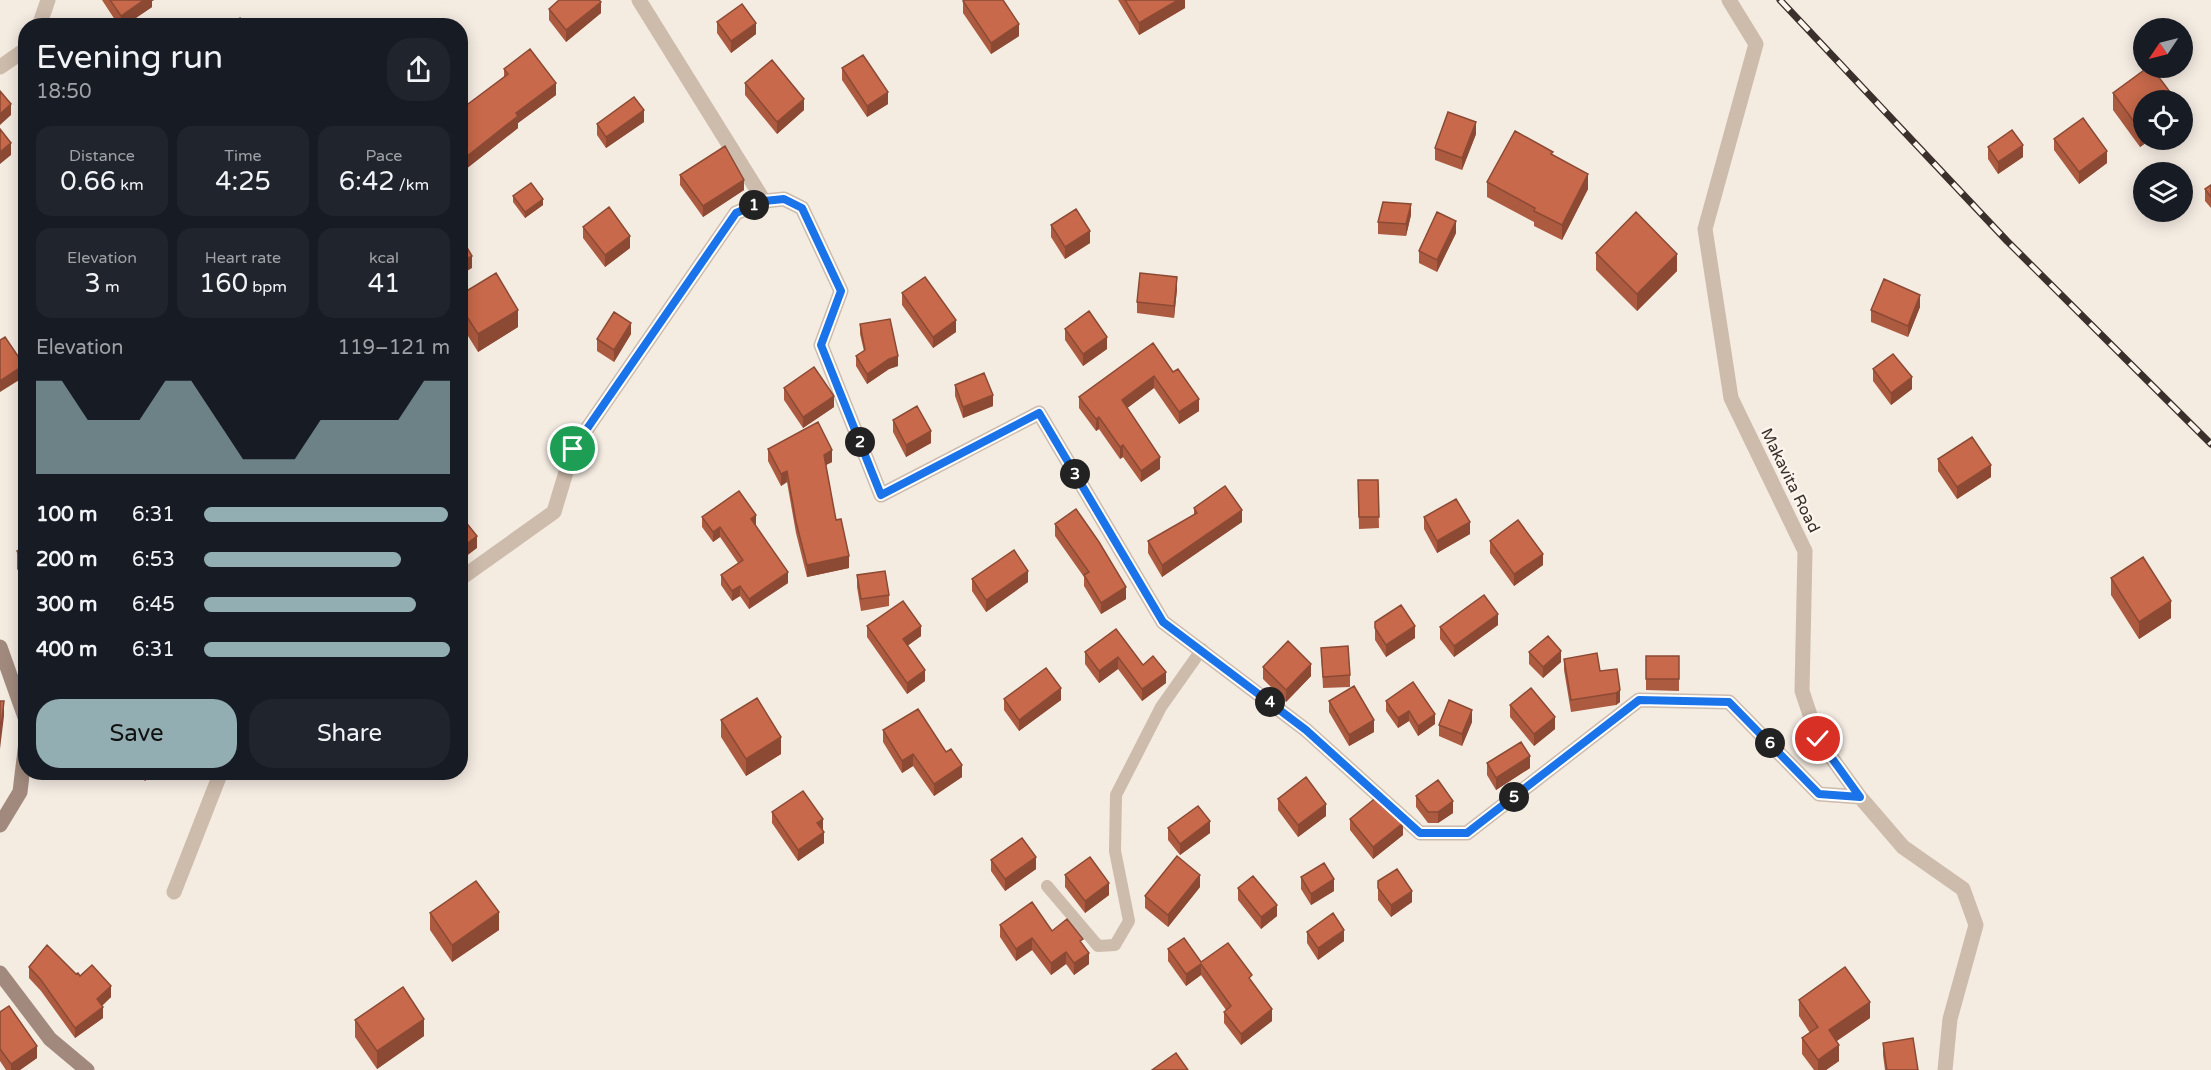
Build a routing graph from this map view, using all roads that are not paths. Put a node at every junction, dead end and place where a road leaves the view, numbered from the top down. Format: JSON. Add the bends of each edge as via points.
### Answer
{"nodes":[{"id":1,"x":48,"y":0,"type":"edge"},
{"id":2,"x":639,"y":0,"type":"edge"},
{"id":3,"x":1729,"y":0,"type":"edge"},
{"id":4,"x":42,"y":18,"type":"edge"},
{"id":5,"x":18,"y":55,"type":"edge"},
{"id":6,"x":0,"y":67,"type":"edge"},
{"id":7,"x":764,"y":201,"type":"junction"},
{"id":8,"x":468,"y":573,"type":"edge"},
{"id":9,"x":0,"y":647,"type":"edge"},
{"id":10,"x":1202,"y":649,"type":"junction"},
{"id":11,"x":18,"y":698,"type":"edge"},
{"id":12,"x":21,"y":780,"type":"edge"},
{"id":13,"x":218,"y":780,"type":"edge"},
{"id":14,"x":1860,"y":797,"type":"junction"},
{"id":15,"x":0,"y":825,"type":"edge"},
{"id":16,"x":1047,"y":886,"type":"dead end"},
{"id":17,"x":174,"y":892,"type":"dead end"},
{"id":18,"x":0,"y":973,"type":"edge"},
{"id":19,"x":87,"y":1070,"type":"edge"},
{"id":20,"x":1946,"y":1070,"type":"edge"}],
"edges":[{"from":1,"to":4,"type":"street"},
{"from":2,"to":7,"type":"street"},
{"from":3,"to":14,"type":"street","name":"Makavita Road","via":[[1756,44],[1705,229],[1731,398],[1805,551],[1802,691],[1818,739]]},
{"from":5,"to":6,"type":"street"},
{"from":7,"to":8,"type":"street","via":[[736,213],[573,449],[555,512]]},
{"from":7,"to":10,"type":"street","via":[[784,199],[802,208],[841,291],[821,345],[881,495],[1039,413],[1163,622]]},
{"from":9,"to":11,"type":"main road"},
{"from":10,"to":14,"type":"street","via":[[1306,730],[1420,833],[1467,833],[1639,700],[1729,702],[1819,794]]},
{"from":10,"to":16,"type":"lane","via":[[1161,707],[1116,795],[1115,851],[1129,921],[1115,945],[1098,946]]},
{"from":12,"to":15,"type":"main road","via":[[20,792]]},
{"from":13,"to":17,"type":"street"},
{"from":14,"to":20,"type":"street","name":"Makavita Road","via":[[1903,847],[1963,889],[1976,925],[1950,1019]]},
{"from":18,"to":19,"type":"main road","via":[[50,1039]]}]}
